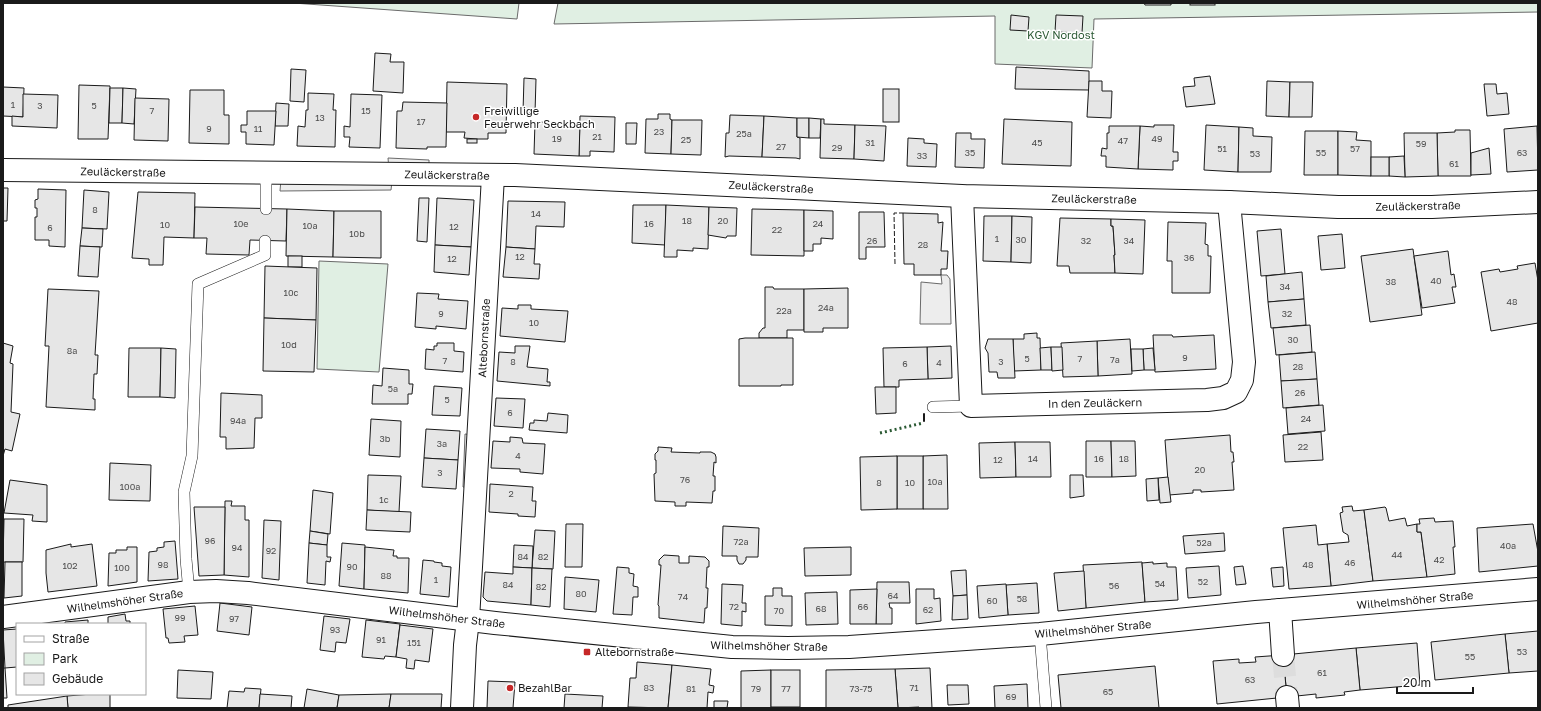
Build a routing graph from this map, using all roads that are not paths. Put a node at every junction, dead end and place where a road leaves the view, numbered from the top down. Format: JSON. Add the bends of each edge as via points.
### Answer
{"nodes":[{"id":1,"x":3,"y":170,"type":"edge"},
{"id":2,"x":266,"y":173,"type":"junction"},
{"id":3,"x":493,"y":176,"type":"junction"},
{"id":4,"x":962,"y":196,"type":"junction"},
{"id":5,"x":1229,"y":202,"type":"junction"},
{"id":6,"x":1538,"y":202,"type":"edge"},
{"id":7,"x":266,"y":209,"type":"dead end"},
{"id":8,"x":265,"y":241,"type":"dead end"},
{"id":9,"x":971,"y":406,"type":"junction"},
{"id":10,"x":933,"y":407,"type":"dead end"},
{"id":11,"x":1538,"y":589,"type":"edge"},
{"id":12,"x":189,"y":592,"type":"junction"},
{"id":13,"x":1280,"y":610,"type":"junction"},
{"id":14,"x":3,"y":617,"type":"edge"},
{"id":15,"x":468,"y":620,"type":"junction"},
{"id":16,"x":1040,"y":634,"type":"junction"},
{"id":17,"x":1283,"y":655,"type":"tunnel mouth"},
{"id":18,"x":462,"y":708,"type":"edge"},
{"id":19,"x":1046,"y":708,"type":"edge"}],
"edges":[{"from":1,"to":2,"type":"street","name":"Zeuläckerstraße"},
{"from":2,"to":3,"type":"street","name":"Zeuläckerstraße"},
{"from":2,"to":7,"type":"lane"},
{"from":3,"to":4,"type":"street","name":"Zeuläckerstraße"},
{"from":3,"to":15,"type":"street","name":"Altebornstraße"},
{"from":4,"to":5,"type":"street","name":"Zeuläckerstraße"},
{"from":4,"to":9,"type":"street"},
{"from":5,"to":6,"type":"street","name":"Zeuläckerstraße","via":[[1338,207],[1432,207]]},
{"from":5,"to":9,"type":"street","name":"In den Zeuläckern","via":[[1244,362],[1242,380],[1236,392],[1224,398],[1207,400]]},
{"from":8,"to":12,"type":"lane","via":[[265,255],[198,284],[192,456],[184,492]]},
{"from":9,"to":10,"type":"lane"},
{"from":11,"to":13,"type":"street","name":"Wilhelmshöher Straße"},
{"from":12,"to":14,"type":"street","name":"Wilhelmshöher Straße"},
{"from":12,"to":15,"type":"street","name":"Wilhelmshöher Straße","via":[[248,593]]},
{"from":13,"to":16,"type":"street","name":"Wilhelmshöher Straße"},
{"from":13,"to":17,"type":"street"},
{"from":15,"to":16,"type":"street","name":"Wilhelmshöher Straße","via":[[732,647],[849,647]]},
{"from":15,"to":18,"type":"street","name":"Altebornstraße"},
{"from":16,"to":19,"type":"lane"}]}
